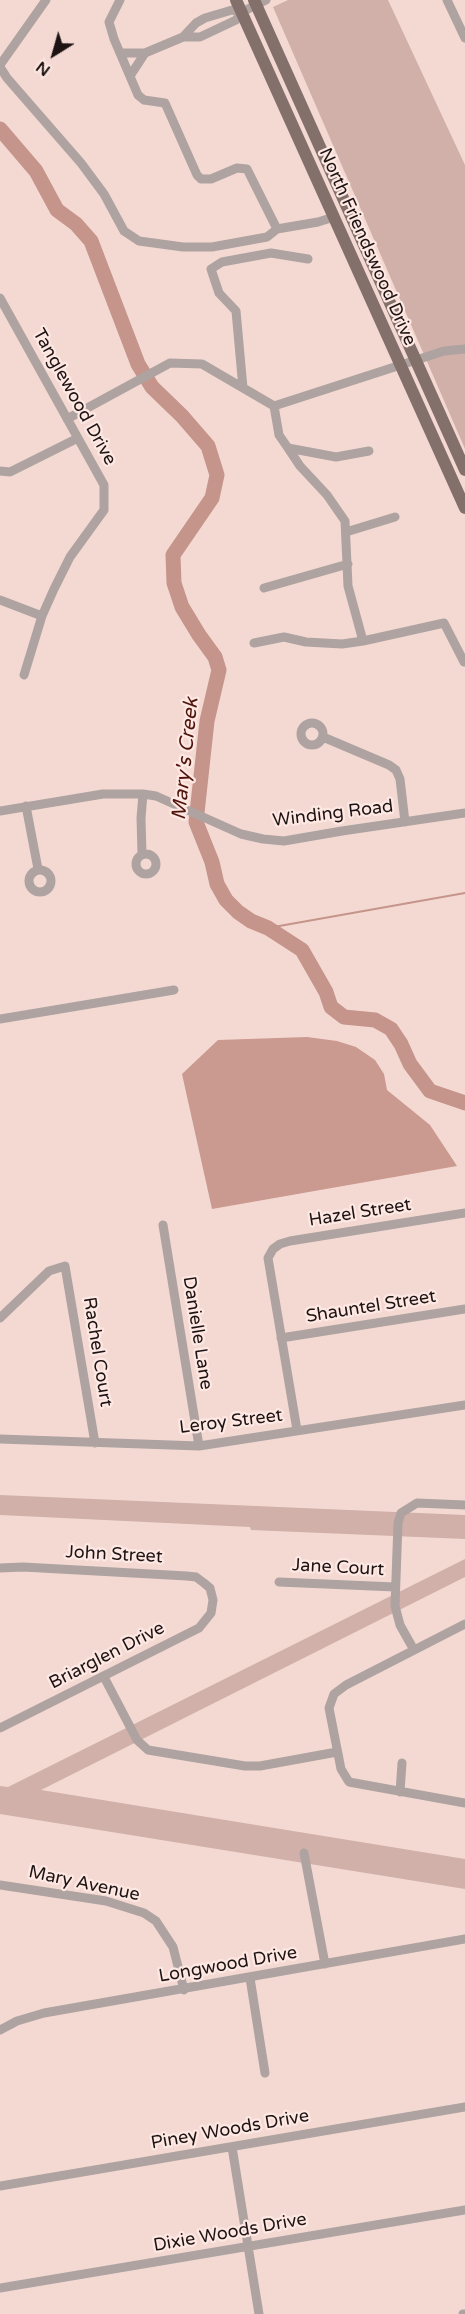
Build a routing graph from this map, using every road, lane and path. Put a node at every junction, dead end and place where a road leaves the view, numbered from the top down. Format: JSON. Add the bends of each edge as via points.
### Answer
{"nodes":[{"id":1,"x":46,"y":0,"type":"edge"},
{"id":2,"x":120,"y":0,"type":"edge"},
{"id":3,"x":236,"y":0,"type":"edge"},
{"id":4,"x":447,"y":0,"type":"edge"},
{"id":5,"x":259,"y":2,"type":"edge"},
{"id":6,"x":242,"y":12,"type":"junction"},
{"id":7,"x":464,"y":32,"type":"edge"},
{"id":8,"x":183,"y":37,"type":"junction"},
{"id":9,"x":120,"y":52,"type":"junction"},
{"id":10,"x":145,"y":53,"type":"junction"},
{"id":11,"x":0,"y":66,"type":"edge"},
{"id":12,"x":130,"y":76,"type":"junction"},
{"id":13,"x":334,"y":217,"type":"junction"},
{"id":14,"x":276,"y":229,"type":"junction"},
{"id":15,"x":308,"y":259,"type":"dead end"},
{"id":16,"x":0,"y":298,"type":"edge"},
{"id":17,"x":465,"y":349,"type":"edge"},
{"id":18,"x":415,"y":360,"type":"junction"},
{"id":19,"x":400,"y":364,"type":"junction"},
{"id":20,"x":243,"y":388,"type":"junction"},
{"id":21,"x":274,"y":406,"type":"junction"},
{"id":22,"x":68,"y":419,"type":"junction"},
{"id":23,"x":78,"y":438,"type":"junction"},
{"id":24,"x":288,"y":448,"type":"junction"},
{"id":25,"x":369,"y":451,"type":"dead end"},
{"id":26,"x":465,"y":470,"type":"edge"},
{"id":27,"x":0,"y":471,"type":"edge"},
{"id":28,"x":465,"y":508,"type":"edge"},
{"id":29,"x":395,"y":517,"type":"dead end"},
{"id":30,"x":346,"y":532,"type":"junction"},
{"id":31,"x":348,"y":564,"type":"junction"},
{"id":32,"x":264,"y":588,"type":"dead end"},
{"id":33,"x":0,"y":600,"type":"edge"},
{"id":34,"x":42,"y":616,"type":"junction"},
{"id":35,"x":363,"y":641,"type":"junction"},
{"id":36,"x":254,"y":643,"type":"dead end"},
{"id":37,"x":464,"y":662,"type":"edge"},
{"id":38,"x":24,"y":675,"type":"dead end"},
{"id":39,"x":323,"y":737,"type":"dead end"},
{"id":40,"x":143,"y":794,"type":"junction"},
{"id":41,"x":26,"y":806,"type":"junction"},
{"id":42,"x":0,"y":811,"type":"edge"},
{"id":43,"x":465,"y":813,"type":"edge"},
{"id":44,"x":405,"y":822,"type":"junction"},
{"id":45,"x":142,"y":854,"type":"dead end"},
{"id":46,"x":38,"y":869,"type":"dead end"},
{"id":47,"x":174,"y":990,"type":"dead end"},
{"id":48,"x":0,"y":1019,"type":"edge"},
{"id":49,"x":465,"y":1213,"type":"edge"},
{"id":50,"x":163,"y":1225,"type":"dead end"},
{"id":51,"x":465,"y":1309,"type":"edge"},
{"id":52,"x":0,"y":1318,"type":"edge"},
{"id":53,"x":281,"y":1338,"type":"junction"},
{"id":54,"x":465,"y":1405,"type":"edge"},
{"id":55,"x":297,"y":1430,"type":"junction"},
{"id":56,"x":0,"y":1439,"type":"edge"},
{"id":57,"x":95,"y":1443,"type":"junction"},
{"id":58,"x":199,"y":1446,"type":"junction"},
{"id":59,"x":465,"y":1505,"type":"edge"},
{"id":60,"x":0,"y":1568,"type":"edge"},
{"id":61,"x":279,"y":1582,"type":"dead end"},
{"id":62,"x":395,"y":1587,"type":"junction"},
{"id":63,"x":213,"y":1600,"type":"joint"},
{"id":64,"x":465,"y":1624,"type":"edge"},
{"id":65,"x":414,"y":1650,"type":"junction"},
{"id":66,"x":104,"y":1677,"type":"junction"},
{"id":67,"x":0,"y":1728,"type":"edge"},
{"id":68,"x":337,"y":1752,"type":"junction"},
{"id":69,"x":402,"y":1763,"type":"dead end"},
{"id":70,"x":400,"y":1792,"type":"junction"},
{"id":71,"x":465,"y":1803,"type":"edge"},
{"id":72,"x":304,"y":1853,"type":"dead end"},
{"id":73,"x":0,"y":1885,"type":"edge"},
{"id":74,"x":465,"y":1939,"type":"edge"},
{"id":75,"x":325,"y":1964,"type":"junction"},
{"id":76,"x":250,"y":1978,"type":"junction"},
{"id":77,"x":184,"y":1990,"type":"junction"},
{"id":78,"x":0,"y":2030,"type":"edge"},
{"id":79,"x":265,"y":2073,"type":"dead end"},
{"id":80,"x":465,"y":2107,"type":"edge"},
{"id":81,"x":232,"y":2147,"type":"junction"},
{"id":82,"x":0,"y":2186,"type":"edge"},
{"id":83,"x":465,"y":2210,"type":"edge"},
{"id":84,"x":249,"y":2247,"type":"junction"},
{"id":85,"x":0,"y":2288,"type":"edge"},
{"id":86,"x":259,"y":2314,"type":"edge"}],
"edges":[{"from":1,"to":11,"type":"street"},
{"from":2,"to":9,"type":"street","via":[[109,22]]},
{"from":3,"to":6,"type":"main road","name":"North Friendswood Drive"},
{"from":4,"to":7,"type":"street"},
{"from":5,"to":6,"type":"street"},
{"from":5,"to":18,"type":"main road","name":"North Friendswood Drive"},
{"from":6,"to":8,"type":"street","via":[[236,20],[200,37]]},
{"from":6,"to":8,"type":"street","via":[[232,10],[205,18]]},
{"from":6,"to":13,"type":"main road","name":"North Friendswood Drive"},
{"from":8,"to":10,"type":"street"},
{"from":9,"to":10,"type":"street"},
{"from":9,"to":12,"type":"street"},
{"from":10,"to":12,"type":"street"},
{"from":11,"to":14,"type":"street","via":[[81,163],[124,231],[139,242],[212,247],[267,237]]},
{"from":12,"to":14,"type":"street","via":[[144,100],[165,104],[197,175],[207,180],[237,168],[251,173]]},
{"from":13,"to":14,"type":"street"},
{"from":13,"to":19,"type":"main road","name":"North Friendswood Drive"},
{"from":15,"to":20,"type":"street","via":[[271,253],[222,262],[212,269],[219,293],[236,311]]},
{"from":16,"to":22,"type":"street","name":"Tanglewood Drive"},
{"from":17,"to":18,"type":"street"},
{"from":18,"to":19,"type":"street"},
{"from":18,"to":26,"type":"main road","name":"North Friendswood Drive"},
{"from":19,"to":21,"type":"street"},
{"from":19,"to":28,"type":"main road","name":"North Friendswood Drive"},
{"from":20,"to":21,"type":"street"},
{"from":20,"to":22,"type":"street","via":[[202,364],[170,363]]},
{"from":21,"to":24,"type":"street","via":[[279,435]]},
{"from":22,"to":23,"type":"street","name":"Tanglewood Drive"},
{"from":23,"to":27,"type":"street","via":[[10,472]]},
{"from":23,"to":34,"type":"street","name":"Tanglewood Drive","via":[[104,485],[104,510],[70,557]]},
{"from":24,"to":25,"type":"street","via":[[336,457]]},
{"from":24,"to":30,"type":"street","via":[[345,521]]},
{"from":29,"to":30,"type":"street"},
{"from":30,"to":31,"type":"street"},
{"from":31,"to":32,"type":"street"},
{"from":31,"to":35,"type":"street","via":[[348,586]]},
{"from":33,"to":34,"type":"street"},
{"from":34,"to":38,"type":"street","name":"Tanglewood Drive"},
{"from":35,"to":36,"type":"street","via":[[342,644],[284,637]]},
{"from":35,"to":37,"type":"street","via":[[444,623]]},
{"from":39,"to":44,"type":"street","via":[[396,770]]},
{"from":40,"to":41,"type":"street","name":"Winding Road","via":[[104,794]]},
{"from":40,"to":44,"type":"street","name":"Winding Road","via":[[182,806],[241,834],[284,842]]},
{"from":40,"to":45,"type":"street"},
{"from":41,"to":42,"type":"street","name":"Winding Road"},
{"from":41,"to":46,"type":"street"},
{"from":43,"to":44,"type":"street","name":"Winding Road"},
{"from":47,"to":48,"type":"street"},
{"from":49,"to":53,"type":"street","name":"Hazel Street","via":[[280,1244],[268,1258]]},
{"from":50,"to":58,"type":"street","name":"Danielle Lane"},
{"from":51,"to":53,"type":"street","name":"Shauntel Street"},
{"from":52,"to":57,"type":"street","name":"Rachel Court","via":[[49,1271],[65,1266]]},
{"from":53,"to":55,"type":"street"},
{"from":54,"to":55,"type":"street","name":"Leroy Street"},
{"from":55,"to":58,"type":"street","name":"Leroy Street"},
{"from":56,"to":57,"type":"street","name":"Leroy Street"},
{"from":57,"to":58,"type":"street","name":"Leroy Street"},
{"from":59,"to":62,"type":"street","via":[[417,1503],[401,1513]]},
{"from":60,"to":63,"type":"street","name":"John Street","via":[[187,1575],[210,1588]]},
{"from":61,"to":62,"type":"street","name":"Jane Court"},
{"from":62,"to":65,"type":"street","via":[[397,1617]]},
{"from":63,"to":66,"type":"street","name":"Briarglen Drive","via":[[211,1613],[199,1629]]},
{"from":64,"to":65,"type":"street"},
{"from":65,"to":68,"type":"street","via":[[334,1694],[330,1708]]},
{"from":66,"to":67,"type":"street","name":"Briarglen Drive"},
{"from":66,"to":68,"type":"street","via":[[137,1740],[148,1750],[245,1766]]},
{"from":68,"to":70,"type":"street","via":[[349,1782]]},
{"from":69,"to":70,"type":"street"},
{"from":70,"to":71,"type":"street"},
{"from":72,"to":75,"type":"street"},
{"from":73,"to":77,"type":"street","name":"Mary Avenue","via":[[106,1902],[144,1913],[156,1921],[173,1947]]},
{"from":74,"to":75,"type":"street","name":"Longwood Drive"},
{"from":75,"to":76,"type":"street","name":"Longwood Drive"},
{"from":76,"to":77,"type":"street","name":"Longwood Drive"},
{"from":76,"to":79,"type":"street"},
{"from":77,"to":78,"type":"street","name":"Longwood Drive","via":[[44,2013]]},
{"from":80,"to":81,"type":"street","name":"Piney Woods Drive"},
{"from":81,"to":82,"type":"street","name":"Piney Woods Drive"},
{"from":81,"to":84,"type":"street"},
{"from":83,"to":84,"type":"street","name":"Dixie Woods Drive"},
{"from":84,"to":85,"type":"street","name":"Dixie Woods Drive"},
{"from":84,"to":86,"type":"street"}]}
